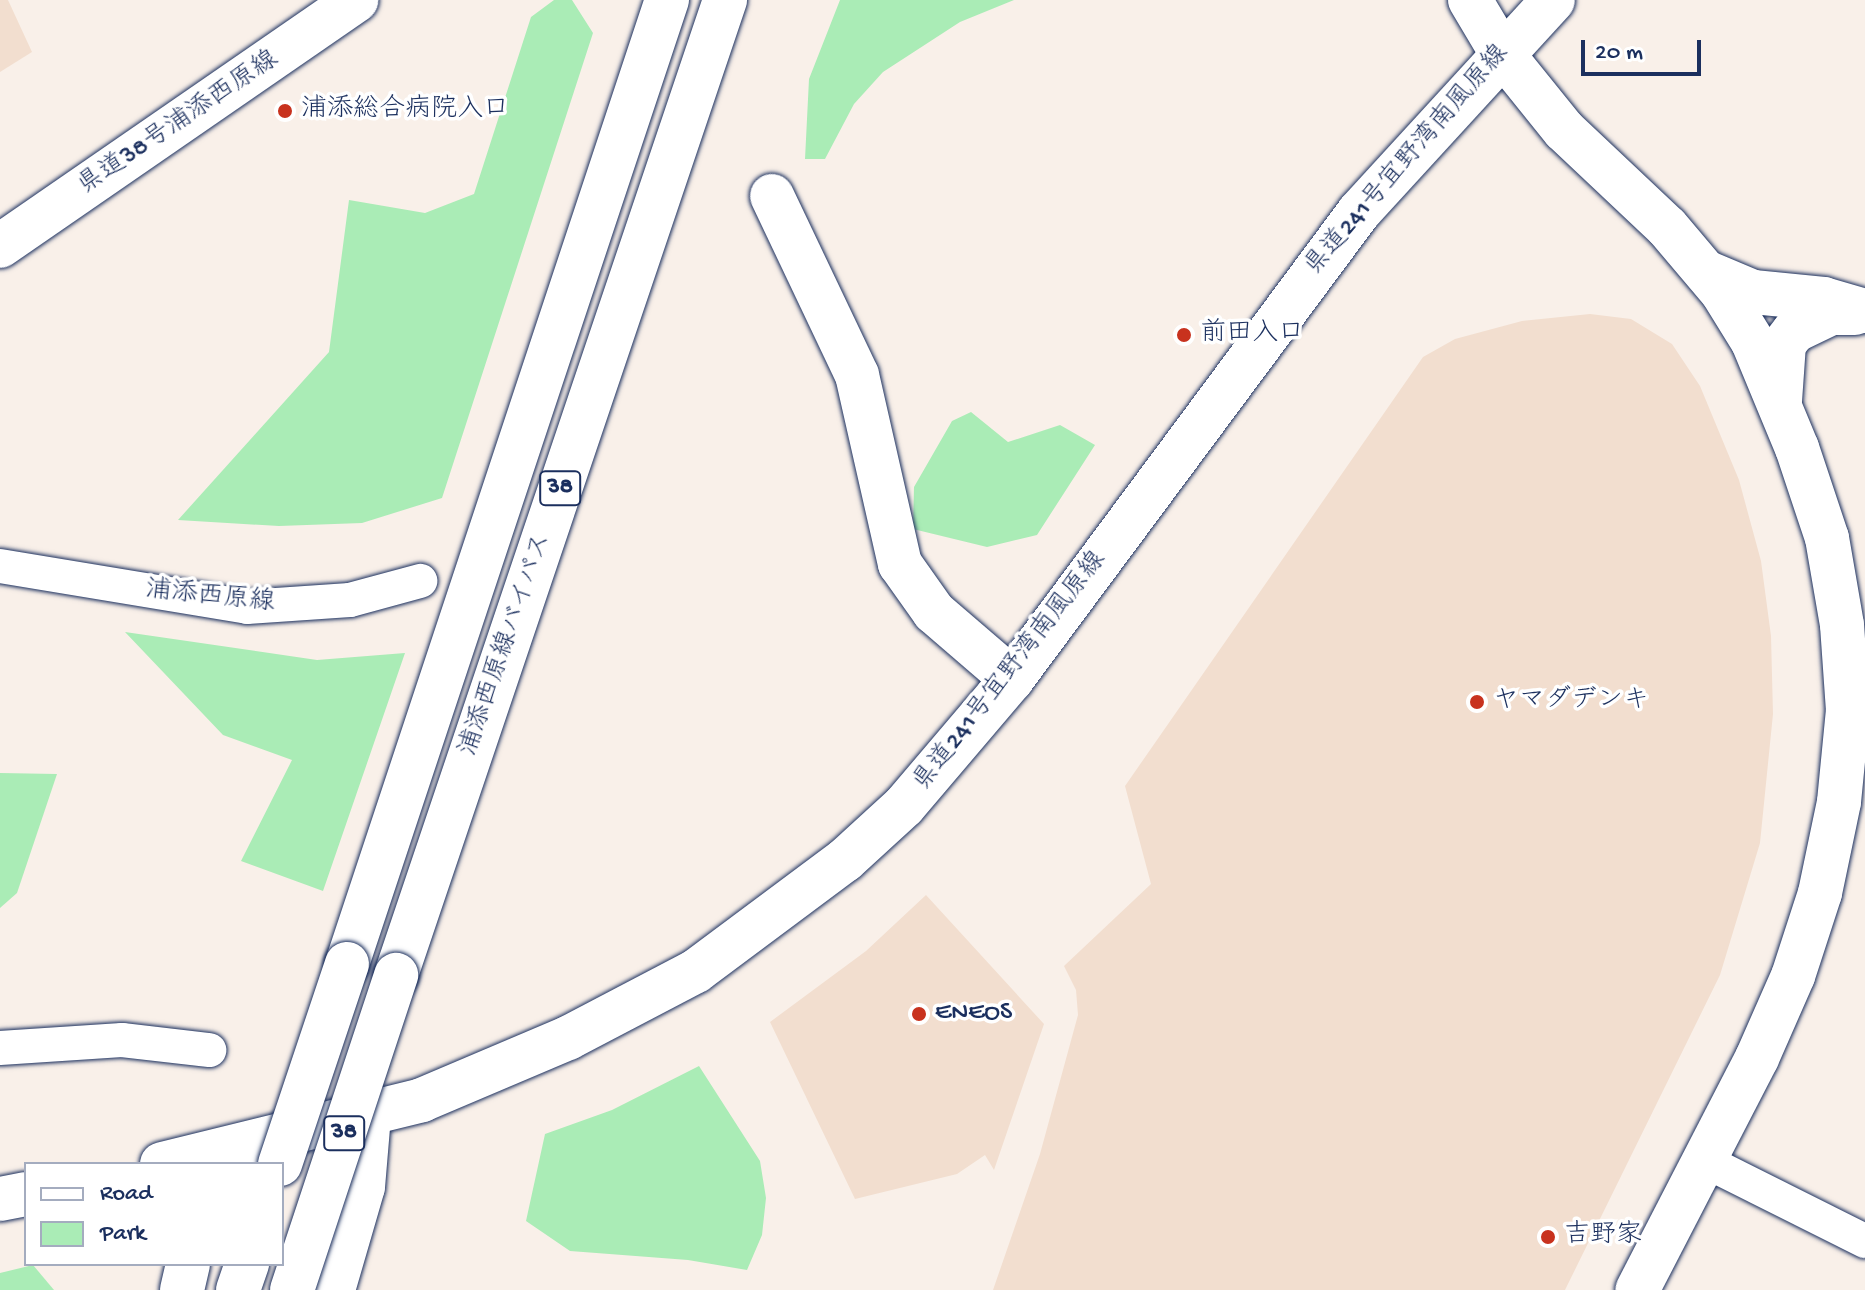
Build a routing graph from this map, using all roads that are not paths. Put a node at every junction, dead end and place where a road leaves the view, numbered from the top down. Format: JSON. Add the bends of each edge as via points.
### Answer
{"nodes":[{"id":1,"x":356,"y":0,"type":"edge"},
{"id":2,"x":667,"y":0,"type":"edge"},
{"id":3,"x":725,"y":0,"type":"edge"},
{"id":4,"x":1470,"y":0,"type":"edge"},
{"id":5,"x":1553,"y":0,"type":"edge"},
{"id":6,"x":1501,"y":52,"type":"junction"},
{"id":7,"x":772,"y":196,"type":"dead end"},
{"id":8,"x":0,"y":246,"type":"edge"},
{"id":9,"x":1708,"y":273,"type":"junction"},
{"id":10,"x":1865,"y":313,"type":"edge"},
{"id":11,"x":1780,"y":402,"type":"junction"},
{"id":12,"x":0,"y":566,"type":"edge"},
{"id":13,"x":420,"y":581,"type":"dead end"},
{"id":14,"x":1012,"y":679,"type":"junction"},
{"id":15,"x":0,"y":1048,"type":"edge"},
{"id":16,"x":209,"y":1050,"type":"dead end"},
{"id":17,"x":369,"y":1116,"type":"junction"},
{"id":18,"x":1703,"y":1160,"type":"junction"},
{"id":19,"x":181,"y":1162,"type":"edge"},
{"id":20,"x":281,"y":1162,"type":"edge"},
{"id":21,"x":24,"y":1194,"type":"edge"},
{"id":22,"x":0,"y":1199,"type":"edge"},
{"id":23,"x":1865,"y":1241,"type":"edge"},
{"id":24,"x":188,"y":1266,"type":"edge"},
{"id":25,"x":246,"y":1266,"type":"edge"},
{"id":26,"x":182,"y":1290,"type":"edge"},
{"id":27,"x":238,"y":1290,"type":"edge"},
{"id":28,"x":292,"y":1290,"type":"edge"},
{"id":29,"x":333,"y":1290,"type":"edge"},
{"id":30,"x":1637,"y":1290,"type":"edge"}],
"edges":[{"from":1,"to":8,"type":"main road","name":"県道38号浦添西原線"},
{"from":2,"to":20,"type":"main road","name":"浦添西原線バイパス","number":"38","bridge":true},
{"from":3,"to":28,"type":"main road","name":"浦添西原線バイパス","number":"38","bridge":true},
{"from":4,"to":6,"type":"main road"},
{"from":5,"to":6,"type":"main road","name":"県道241号宜野湾南風原線"},
{"from":6,"to":9,"type":"main road","via":[[1564,130]]},
{"from":6,"to":14,"type":"main road","name":"県道241号宜野湾南風原線","via":[[1307,277]]},
{"from":7,"to":14,"type":"main road","via":[[857,375],[900,564],[934,612]]},
{"from":9,"to":10,"type":"main road","via":[[1753,292],[1824,299]]},
{"from":9,"to":11,"type":"main road","via":[[1753,342]]},
{"from":10,"to":11,"type":"main road","via":[[1831,313],[1794,331],[1784,344]]},
{"from":11,"to":18,"type":"main road","via":[[1827,538],[1842,625],[1848,710],[1839,802],[1820,893],[1793,976]]},
{"from":12,"to":13,"type":"street","name":"浦添西原線","via":[[247,607],[350,600]]},
{"from":14,"to":17,"type":"main road","name":"県道241号宜野湾南風原線","via":[[911,797],[845,860],[696,971],[540,1051],[470,1082]]},
{"from":15,"to":16,"type":"street","via":[[122,1040]]},
{"from":17,"to":19,"type":"main road","name":"県道241号宜野湾南風原線"},
{"from":17,"to":29,"type":"main road","via":[[363,1187]]},
{"from":18,"to":23,"type":"street"},
{"from":18,"to":30,"type":"main road"},
{"from":21,"to":22,"type":"main road"},
{"from":24,"to":26,"type":"main road"},
{"from":25,"to":27,"type":"main road"}]}
